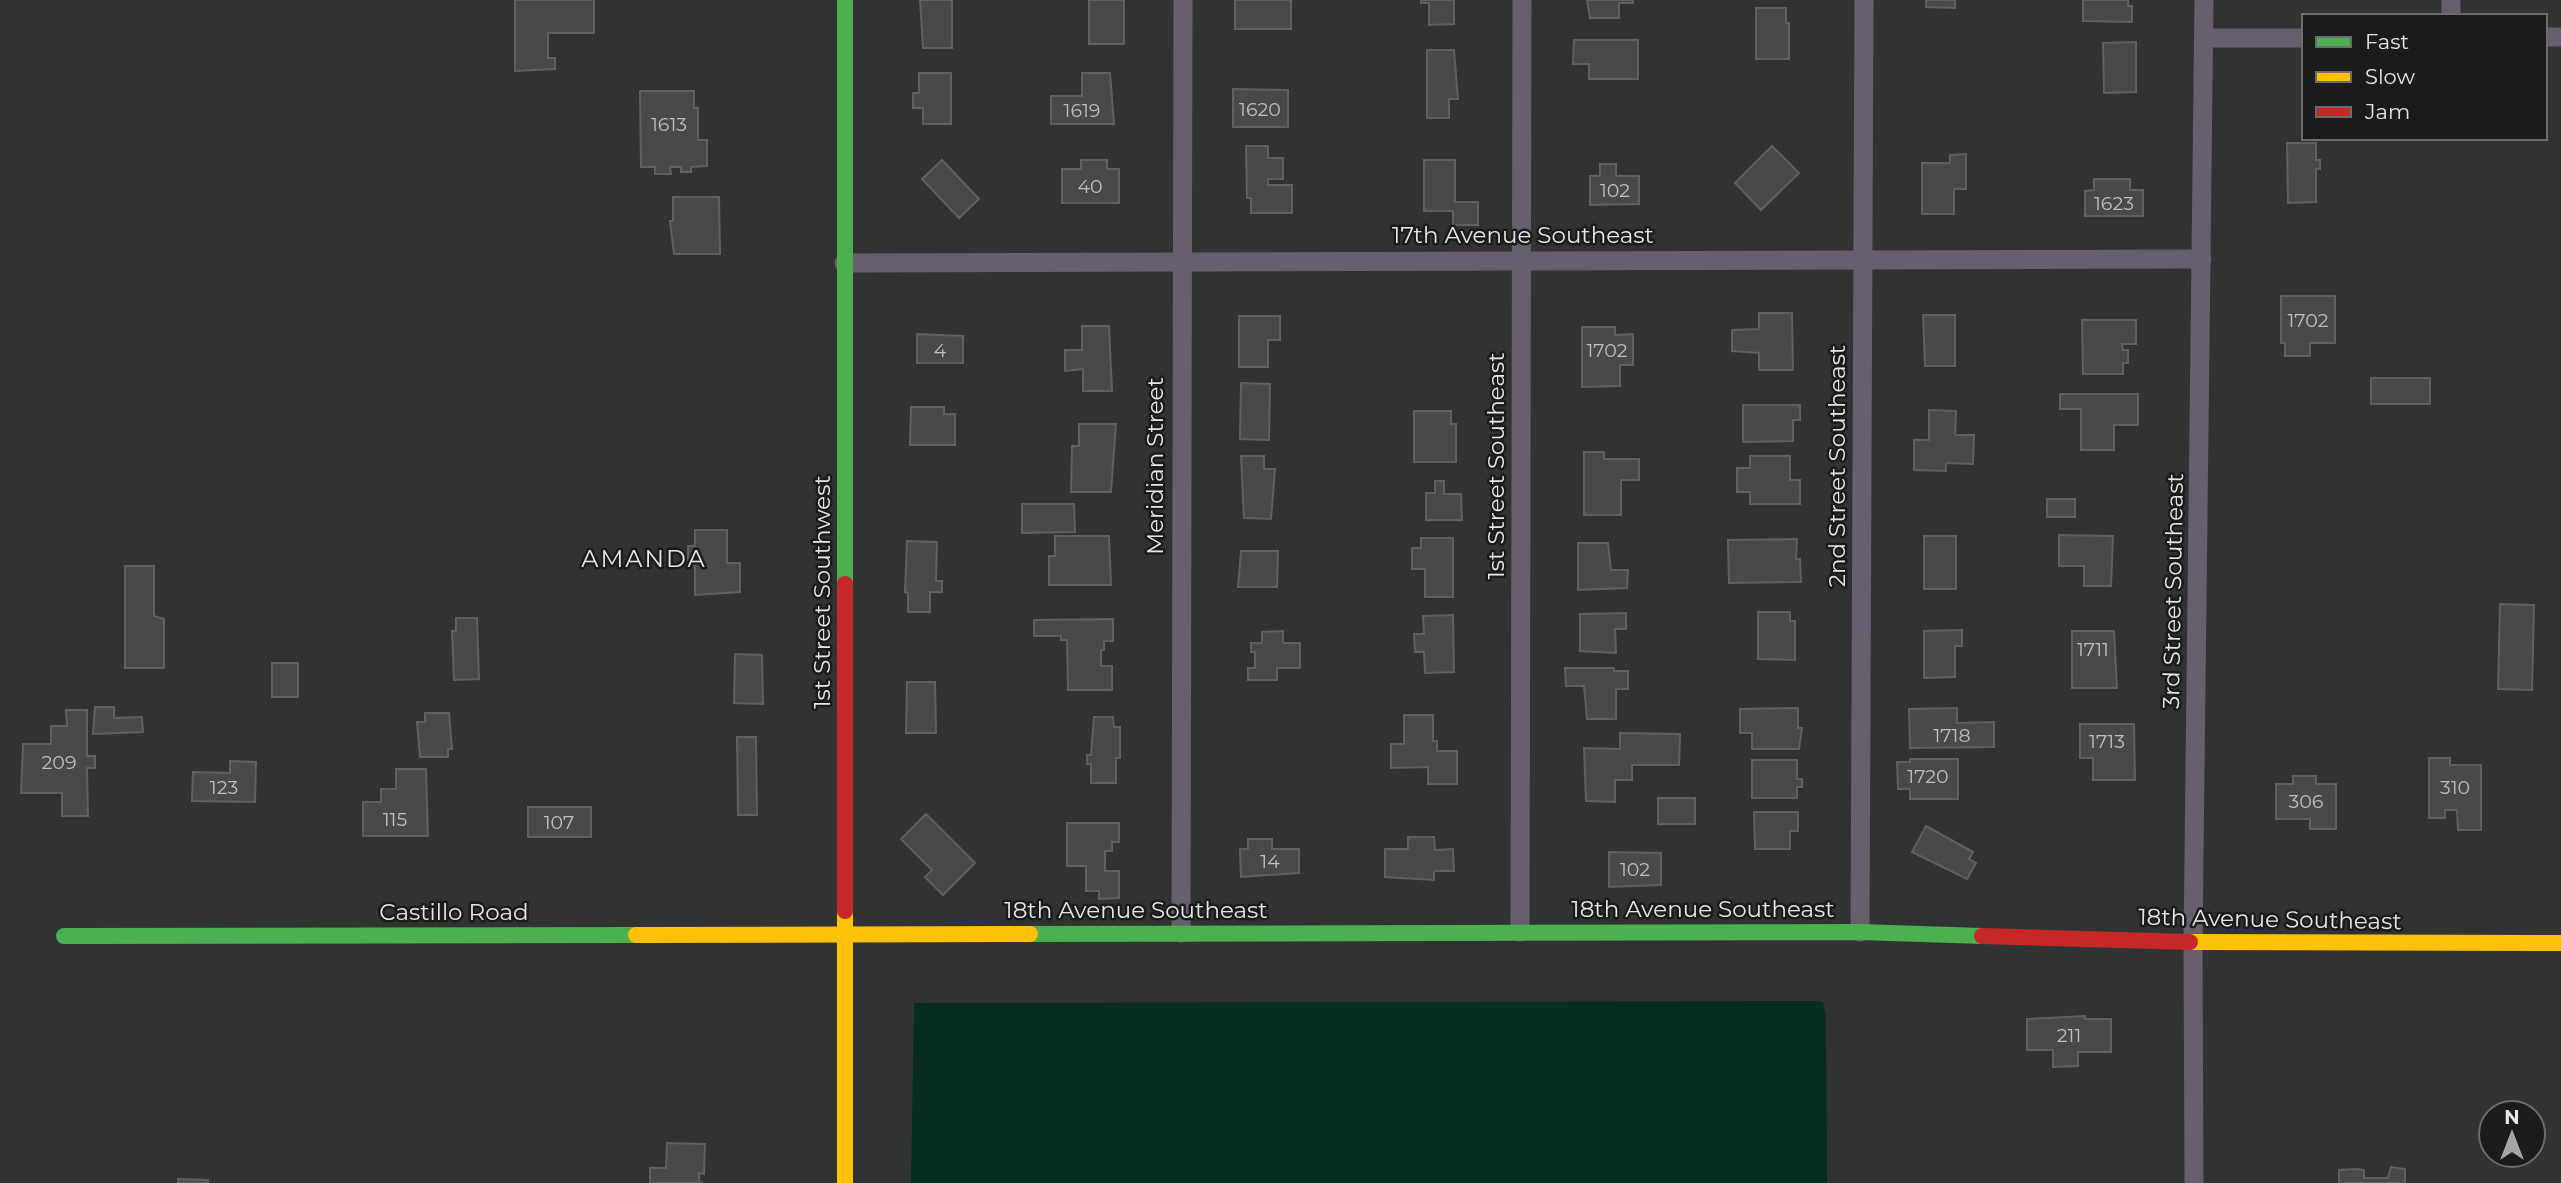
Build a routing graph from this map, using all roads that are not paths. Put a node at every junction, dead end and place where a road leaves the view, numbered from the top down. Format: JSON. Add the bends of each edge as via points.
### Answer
{"nodes":[{"id":1,"x":845,"y":0,"type":"edge"},
{"id":2,"x":1183,"y":0,"type":"edge"},
{"id":3,"x":1522,"y":0,"type":"edge"},
{"id":4,"x":1864,"y":0,"type":"edge"},
{"id":5,"x":2204,"y":0,"type":"edge"},
{"id":6,"x":2204,"y":38,"type":"junction"},
{"id":7,"x":2302,"y":38,"type":"edge"},
{"id":8,"x":1862,"y":258,"type":"junction"},
{"id":9,"x":2202,"y":259,"type":"junction"},
{"id":10,"x":1520,"y":260,"type":"junction"},
{"id":11,"x":1180,"y":261,"type":"junction"},
{"id":12,"x":844,"y":263,"type":"junction"},
{"id":13,"x":1520,"y":932,"type":"junction"},
{"id":14,"x":1860,"y":932,"type":"junction"},
{"id":15,"x":1181,"y":933,"type":"junction"},
{"id":16,"x":845,"y":934,"type":"junction"},
{"id":17,"x":64,"y":936,"type":"dead end"},
{"id":18,"x":2193,"y":942,"type":"junction"},
{"id":19,"x":2561,"y":943,"type":"edge"},
{"id":20,"x":845,"y":1183,"type":"edge"},
{"id":21,"x":2194,"y":1183,"type":"edge"}],
"edges":[{"from":1,"to":12,"type":"street","name":"1st Street Southwest"},
{"from":2,"to":11,"type":"street","name":"Meridian Street"},
{"from":3,"to":10,"type":"street","name":"1st Street Southeast"},
{"from":4,"to":8,"type":"street","name":"2nd Street Southeast"},
{"from":5,"to":6,"type":"street","name":"3rd Street Southeast"},
{"from":6,"to":7,"type":"street"},
{"from":6,"to":9,"type":"street","name":"3rd Street Southeast"},
{"from":8,"to":9,"type":"street","name":"17th Avenue Southeast"},
{"from":8,"to":10,"type":"street","name":"17th Avenue Southeast"},
{"from":8,"to":14,"type":"street","name":"2nd Street Southeast"},
{"from":9,"to":18,"type":"street","name":"3rd Street Southeast"},
{"from":10,"to":11,"type":"street","name":"17th Avenue Southeast"},
{"from":10,"to":13,"type":"street","name":"1st Street Southeast"},
{"from":11,"to":12,"type":"street","name":"17th Avenue Southeast"},
{"from":11,"to":15,"type":"street","name":"Meridian Street"},
{"from":12,"to":16,"type":"street","name":"1st Street Southwest"},
{"from":13,"to":14,"type":"street","name":"18th Avenue Southeast"},
{"from":13,"to":15,"type":"street","name":"18th Avenue Southeast"},
{"from":14,"to":18,"type":"street","name":"18th Avenue Southeast"},
{"from":15,"to":16,"type":"street","name":"18th Avenue Southeast"},
{"from":16,"to":17,"type":"street","name":"Castillo Road"},
{"from":16,"to":20,"type":"street","name":"1st Street Southwest"},
{"from":18,"to":19,"type":"street","name":"18th Avenue Southeast"},
{"from":18,"to":21,"type":"street","name":"3rd Street Southeast"}]}
